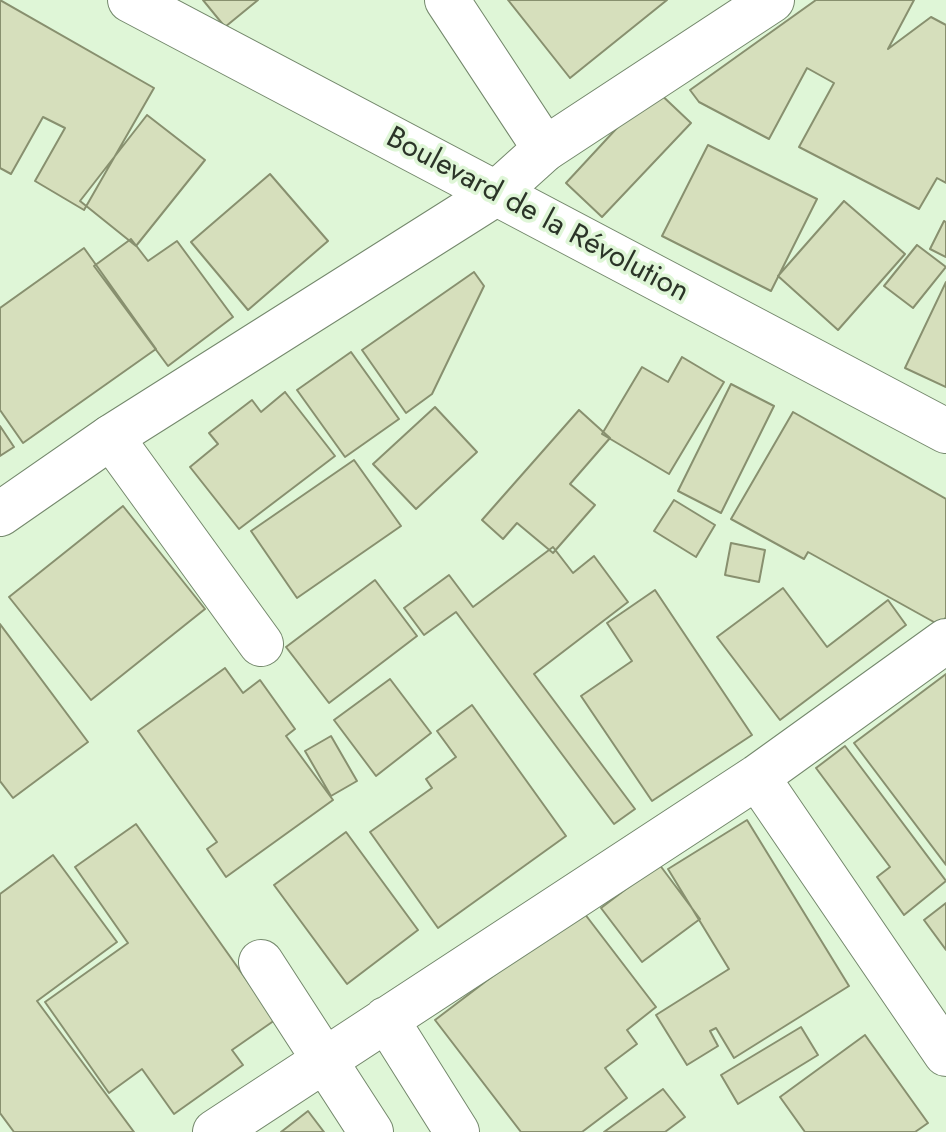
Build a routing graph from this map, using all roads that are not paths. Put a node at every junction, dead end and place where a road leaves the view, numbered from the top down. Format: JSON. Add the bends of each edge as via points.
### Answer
{"nodes":[{"id":1,"x":130,"y":0,"type":"edge"},
{"id":2,"x":447,"y":0,"type":"edge"},
{"id":3,"x":772,"y":0,"type":"edge"},
{"id":4,"x":545,"y":149,"type":"junction"},
{"id":5,"x":494,"y":195,"type":"junction"},
{"id":6,"x":946,"y":431,"type":"edge"},
{"id":7,"x":111,"y":437,"type":"junction"},
{"id":8,"x":0,"y":514,"type":"edge"},
{"id":9,"x":946,"y":641,"type":"edge"},
{"id":10,"x":261,"y":644,"type":"dead end"},
{"id":11,"x":757,"y":777,"type":"junction"},
{"id":12,"x":261,"y":962,"type":"dead end"},
{"id":13,"x":386,"y":1019,"type":"junction"},
{"id":14,"x":941,"y":1034,"type":"edge"},
{"id":15,"x":323,"y":1059,"type":"junction"},
{"id":16,"x":215,"y":1132,"type":"edge"},
{"id":17,"x":371,"y":1132,"type":"edge"},
{"id":18,"x":457,"y":1132,"type":"edge"}],
"edges":[{"from":1,"to":5,"type":"street","name":"Boulevard de la Révolution"},
{"from":2,"to":4,"type":"street"},
{"from":3,"to":4,"type":"street"},
{"from":4,"to":5,"type":"street"},
{"from":5,"to":6,"type":"street","name":"Boulevard de la Révolution"},
{"from":5,"to":7,"type":"street"},
{"from":7,"to":8,"type":"street"},
{"from":7,"to":10,"type":"street"},
{"from":9,"to":11,"type":"street"},
{"from":11,"to":13,"type":"street"},
{"from":11,"to":14,"type":"street"},
{"from":12,"to":15,"type":"street"},
{"from":13,"to":15,"type":"street"},
{"from":13,"to":18,"type":"street"},
{"from":15,"to":16,"type":"street"},
{"from":15,"to":17,"type":"street"}]}
